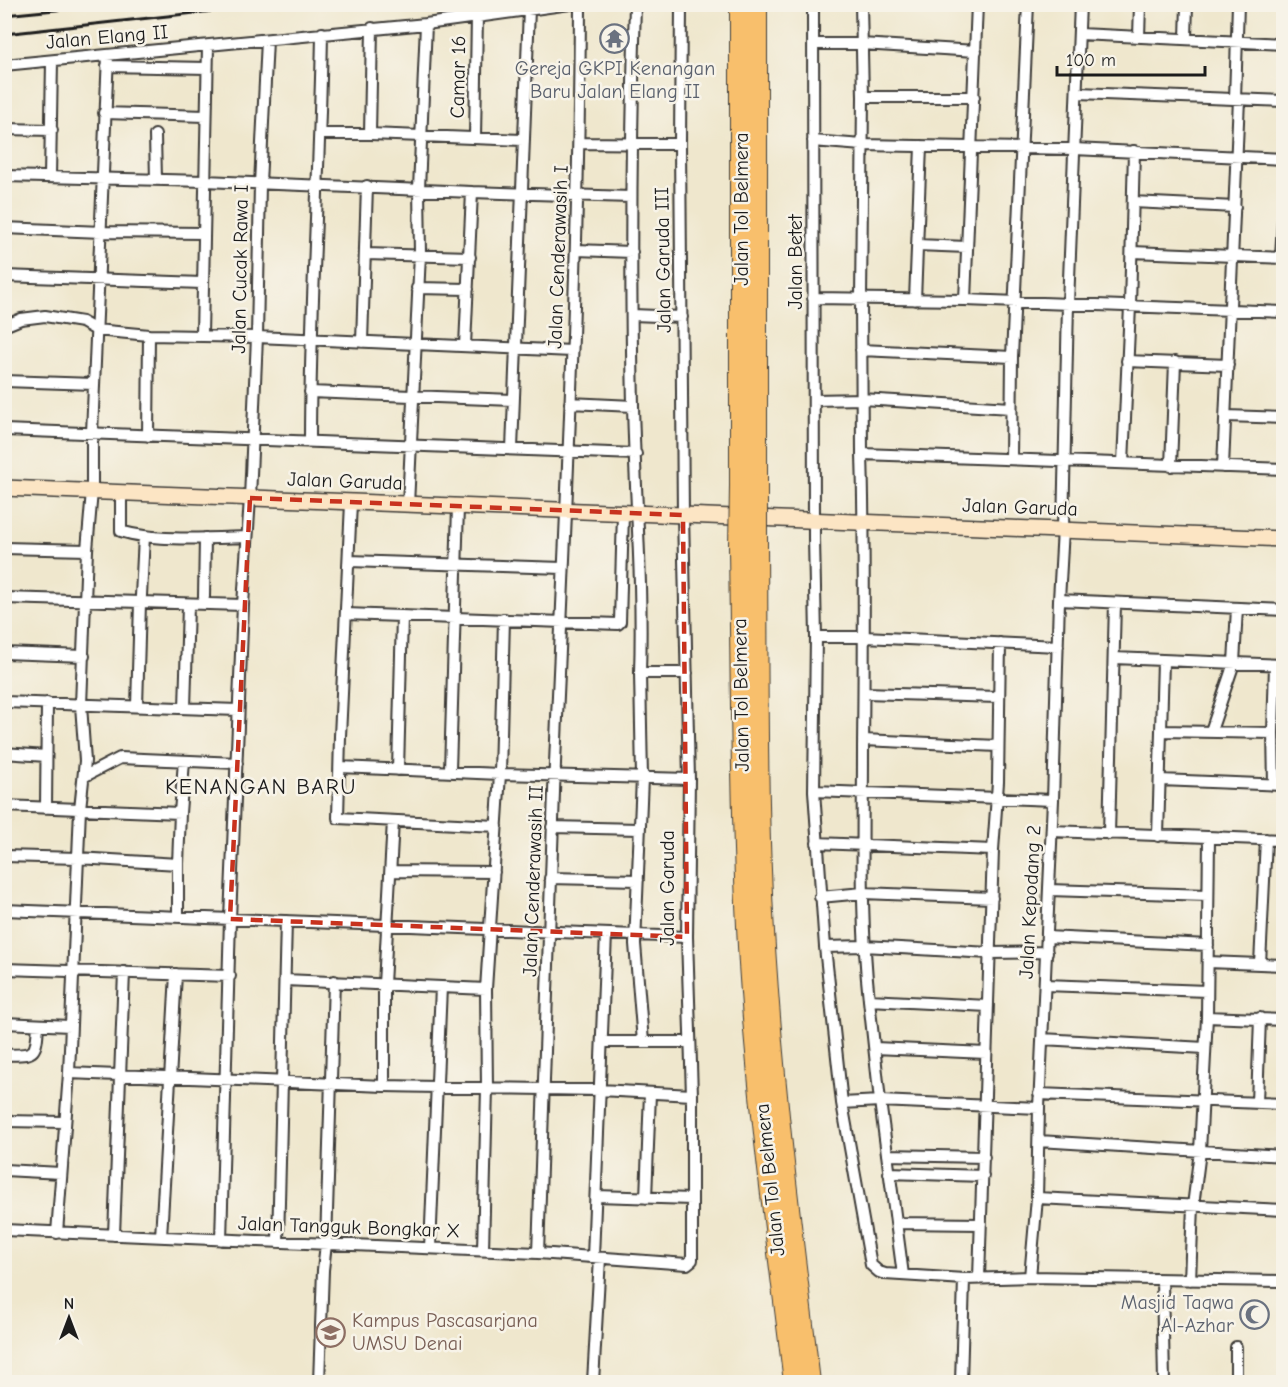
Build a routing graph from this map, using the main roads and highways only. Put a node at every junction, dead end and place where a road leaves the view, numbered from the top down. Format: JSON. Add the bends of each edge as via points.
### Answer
{"nodes":[{"id":1,"x":740,"y":4,"type":"edge"},
{"id":2,"x":757,"y":4,"type":"edge"},
{"id":3,"x":748,"y":485,"type":"junction"},
{"id":4,"x":748,"y":545,"type":"junction"},
{"id":5,"x":794,"y":1383,"type":"edge"},
{"id":6,"x":810,"y":1383,"type":"edge"}],
"edges":[{"from":1,"to":3,"type":"highway","name":"Jalan Tol Belmera"},
{"from":2,"to":3,"type":"highway","name":"Jalan Tol Belmera"},
{"from":3,"to":4,"type":"highway","name":"Jalan Tol Belmera","bridge":true},
{"from":4,"to":5,"type":"highway","name":"Jalan Tol Belmera","via":[[742,819],[749,964],[764,1140]]},
{"from":4,"to":6,"type":"highway","name":"Jalan Tol Belmera","via":[[766,961],[781,1135]]}]}
